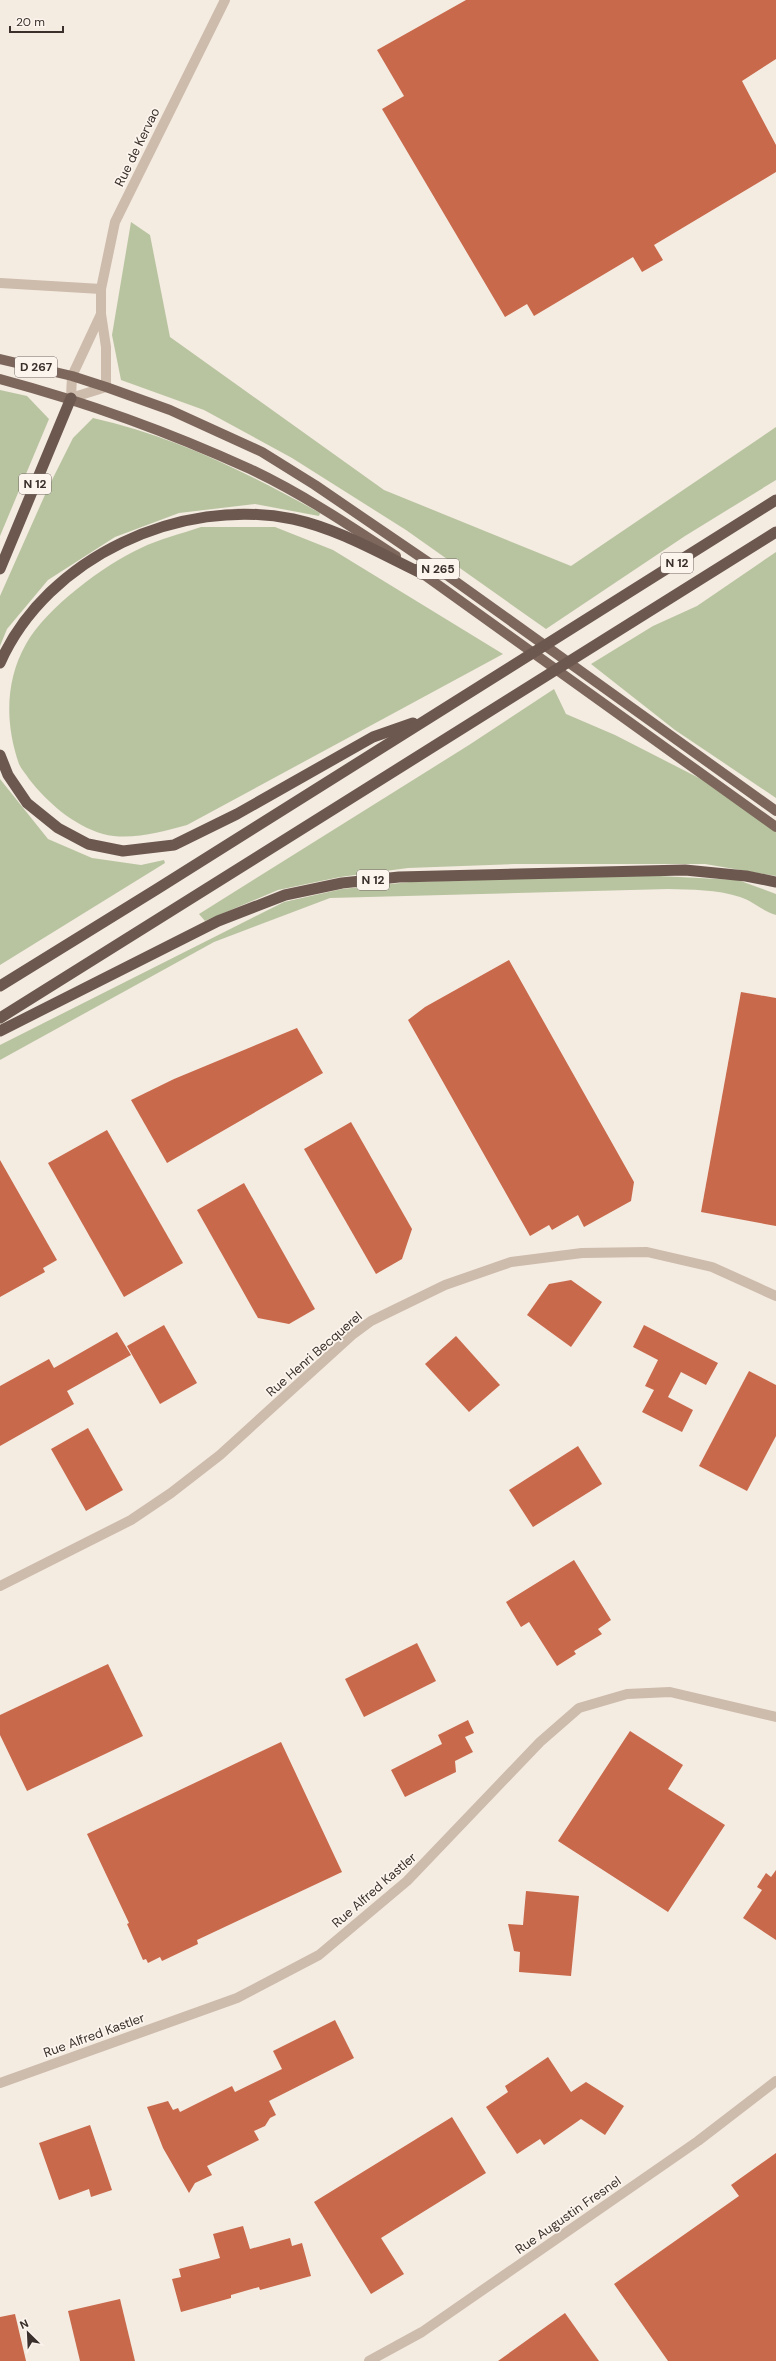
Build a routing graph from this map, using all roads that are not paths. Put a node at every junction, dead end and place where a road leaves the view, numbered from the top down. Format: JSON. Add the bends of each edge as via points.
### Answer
{"nodes":[{"id":1,"x":225,"y":0,"type":"edge"},
{"id":2,"x":0,"y":283,"type":"edge"},
{"id":3,"x":102,"y":289,"type":"junction"},
{"id":4,"x":101,"y":314,"type":"junction"},
{"id":5,"x":0,"y":359,"type":"edge"},
{"id":6,"x":72,"y":376,"type":"junction"},
{"id":7,"x":0,"y":379,"type":"edge"},
{"id":8,"x":106,"y":387,"type":"junction"},
{"id":9,"x":70,"y":398,"type":"junction"},
{"id":10,"x":776,"y":500,"type":"edge"},
{"id":11,"x":776,"y":532,"type":"edge"},
{"id":12,"x":0,"y":569,"type":"edge"},
{"id":13,"x":423,"y":574,"type":"junction"},
{"id":14,"x":0,"y":662,"type":"edge"},
{"id":15,"x":433,"y":716,"type":"junction"},
{"id":16,"x":0,"y":754,"type":"edge"},
{"id":17,"x":776,"y":811,"type":"edge"},
{"id":18,"x":776,"y":827,"type":"edge"},
{"id":19,"x":776,"y":882,"type":"edge"},
{"id":20,"x":0,"y":986,"type":"edge"},
{"id":21,"x":0,"y":1018,"type":"edge"},
{"id":22,"x":0,"y":1031,"type":"edge"},
{"id":23,"x":776,"y":1296,"type":"edge"},
{"id":24,"x":0,"y":1586,"type":"edge"},
{"id":25,"x":776,"y":1717,"type":"edge"},
{"id":26,"x":776,"y":2081,"type":"edge"},
{"id":27,"x":0,"y":2083,"type":"edge"},
{"id":28,"x":369,"y":2361,"type":"edge"}],
"edges":[{"from":1,"to":3,"type":"street","name":"Rue de Kervao","via":[[115,222]]},
{"from":2,"to":3,"type":"street"},
{"from":3,"to":4,"type":"street","name":"Rue de Kervao"},
{"from":4,"to":6,"type":"street"},
{"from":4,"to":8,"type":"street","via":[[106,347]]},
{"from":5,"to":6,"type":"main road","number":"D 267"},
{"from":6,"to":8,"type":"main road","number":"N 265"},
{"from":6,"to":9,"type":"street"},
{"from":7,"to":9,"type":"main road","number":"D 267"},
{"from":8,"to":9,"type":"street"},
{"from":8,"to":17,"type":"main road","number":"N 265","via":[[170,410],[262,452],[315,485],[441,571]]},
{"from":9,"to":12,"type":"highway","number":"N 12"},
{"from":9,"to":13,"type":"main road","number":"N 265","via":[[114,413],[251,470],[335,516]]},
{"from":10,"to":15,"type":"highway","number":"N 12"},
{"from":11,"to":21,"type":"highway","number":"N 12"},
{"from":13,"to":14,"type":"highway","via":[[333,531],[292,519],[247,515],[192,518],[149,530],[109,548],[70,576],[33,608],[9,641]]},
{"from":13,"to":18,"type":"main road","number":"N 265"},
{"from":15,"to":16,"type":"highway","via":[[373,737],[237,814],[174,844],[123,851],[88,844],[58,828],[26,803],[8,775]]},
{"from":15,"to":20,"type":"highway","number":"N 12"},
{"from":19,"to":22,"type":"highway","number":"N 12","via":[[746,876],[685,870],[399,877],[342,883],[286,895],[218,921]]},
{"from":23,"to":24,"type":"street","name":"Rue Henri Becquerel","via":[[712,1268],[647,1252],[582,1253],[511,1262],[445,1285],[371,1321],[352,1335],[220,1455],[131,1520]]},
{"from":25,"to":27,"type":"street","name":"Rue Alfred Kastler","via":[[670,1692],[627,1694],[579,1708],[540,1742],[407,1881],[319,1955],[237,1998]]},
{"from":26,"to":28,"type":"street","name":"Rue Augustin Fresnel","via":[[698,2141],[428,2328]]}]}
